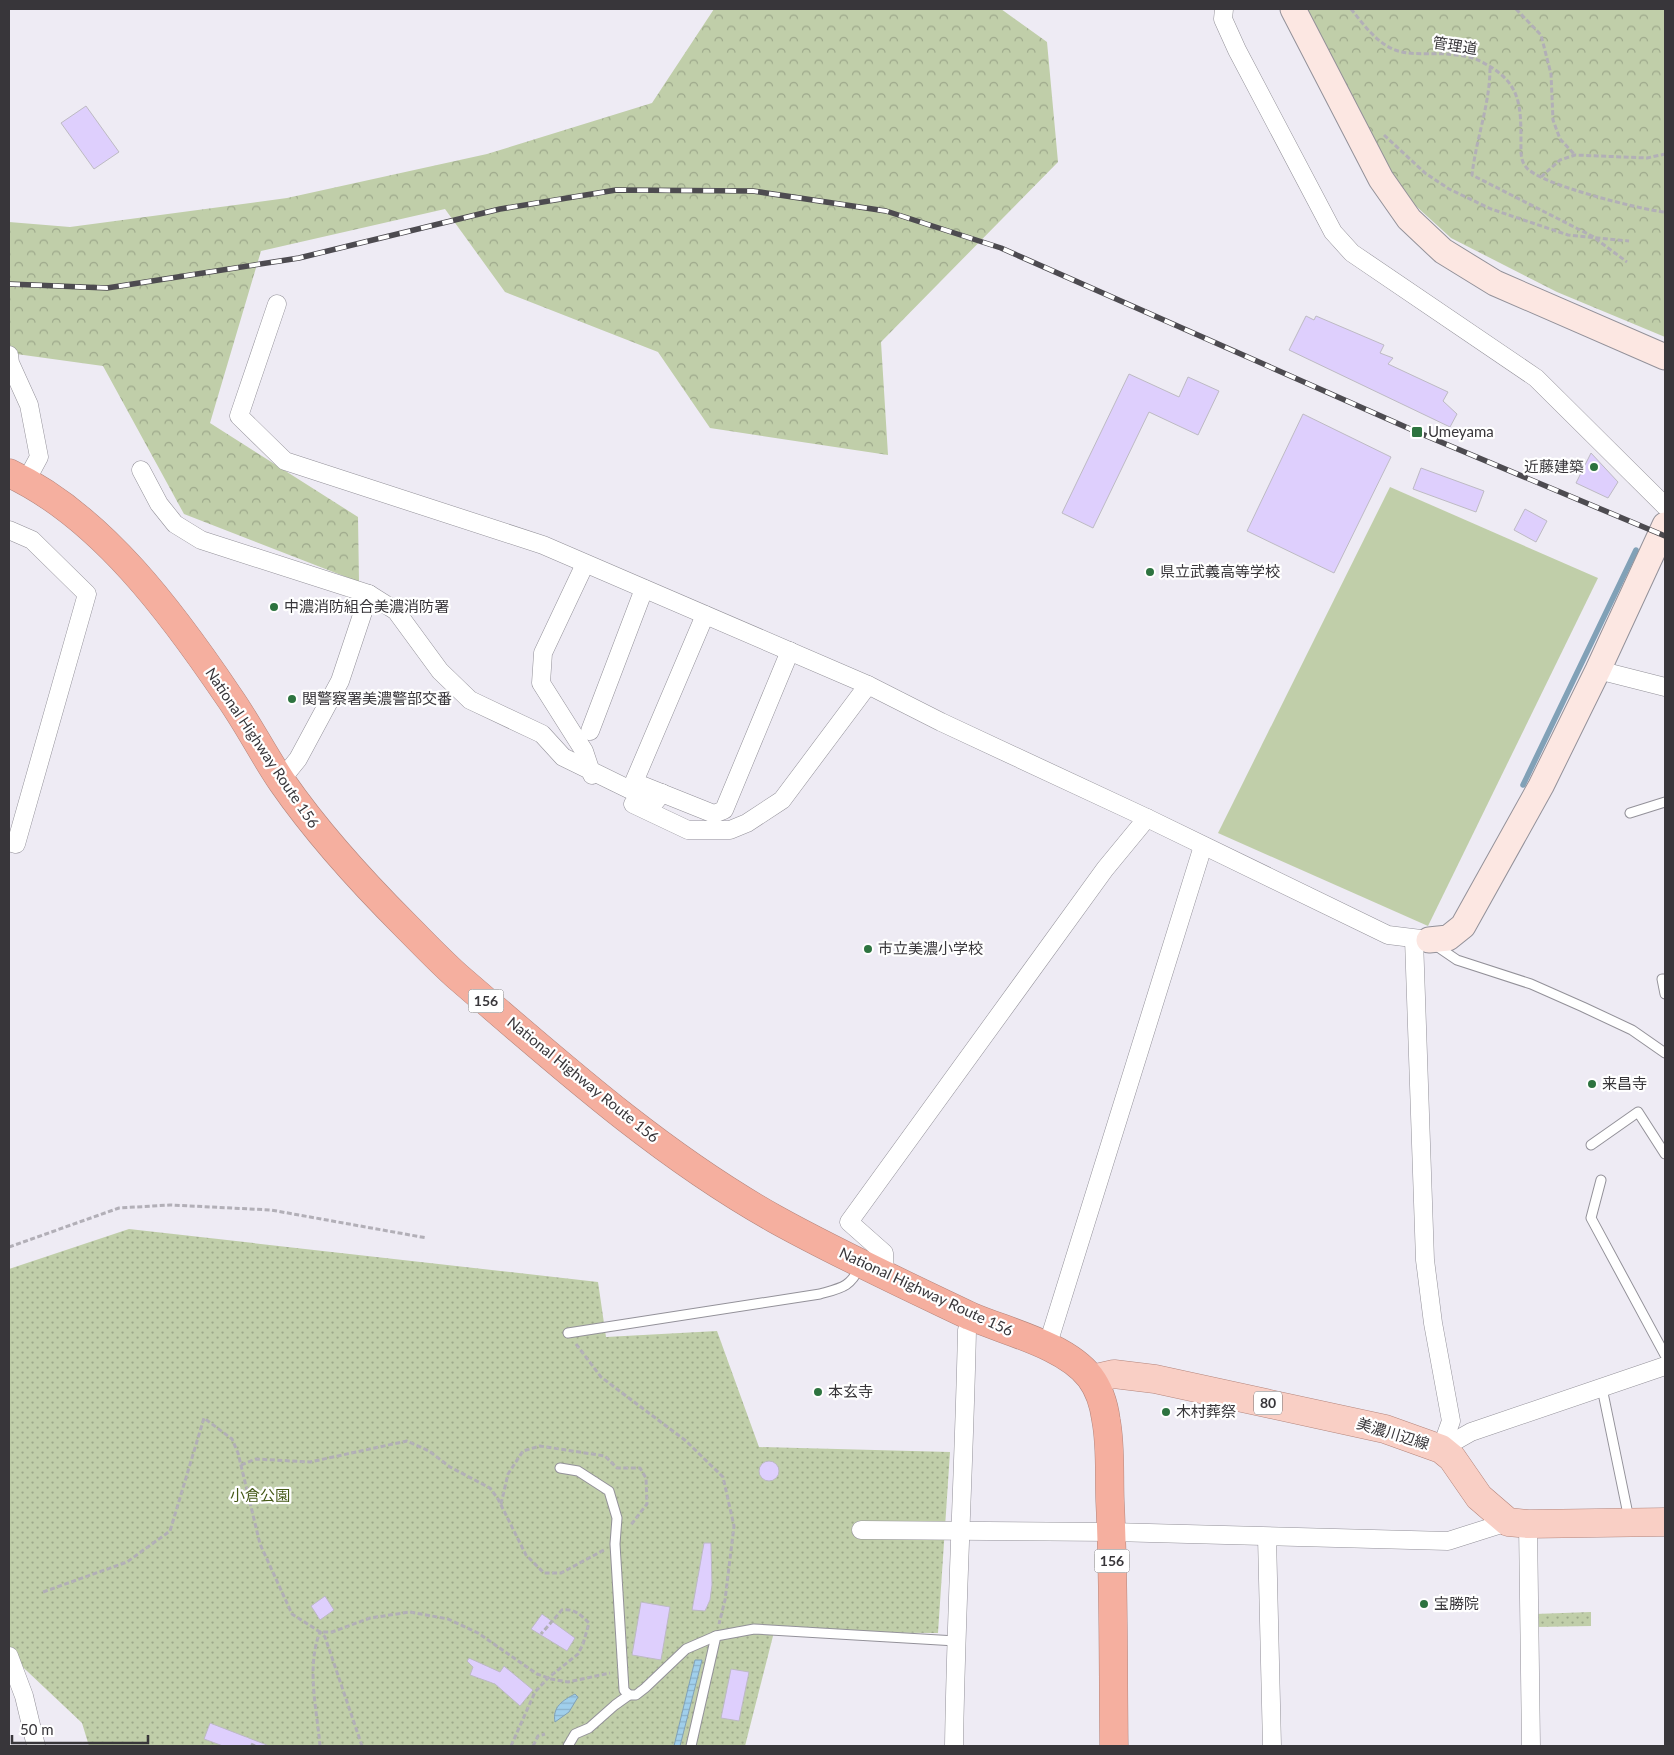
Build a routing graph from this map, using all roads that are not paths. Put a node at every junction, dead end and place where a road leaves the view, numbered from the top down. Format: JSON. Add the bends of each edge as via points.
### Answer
{"nodes":[{"id":1,"x":1224,"y":9,"type":"edge"},
{"id":2,"x":1293,"y":9,"type":"edge"},
{"id":3,"x":277,"y":304,"type":"dead end"},
{"id":4,"x":9,"y":355,"type":"edge"},
{"id":5,"x":1665,"y":357,"type":"edge"},
{"id":6,"x":141,"y":470,"type":"dead end"},
{"id":7,"x":18,"y":477,"type":"edge"},
{"id":8,"x":1665,"y":506,"type":"edge"},
{"id":9,"x":1665,"y":525,"type":"edge"},
{"id":10,"x":9,"y":530,"type":"edge"},
{"id":11,"x":585,"y":564,"type":"junction"},
{"id":12,"x":644,"y":589,"type":"junction"},
{"id":13,"x":369,"y":594,"type":"junction"},
{"id":14,"x":705,"y":615,"type":"junction"},
{"id":15,"x":790,"y":651,"type":"junction"},
{"id":16,"x":1598,"y":670,"type":"junction"},
{"id":17,"x":868,"y":685,"type":"junction"},
{"id":18,"x":1665,"y":687,"type":"edge"},
{"id":19,"x":590,"y":730,"type":"dead end"},
{"id":20,"x":588,"y":769,"type":"junction"},
{"id":21,"x":281,"y":780,"type":"junction"},
{"id":22,"x":662,"y":792,"type":"junction"},
{"id":23,"x":1665,"y":802,"type":"edge"},
{"id":24,"x":1630,"y":813,"type":"dead end"},
{"id":25,"x":1147,"y":818,"type":"junction"},
{"id":26,"x":9,"y":842,"type":"edge"},
{"id":27,"x":1204,"y":846,"type":"junction"},
{"id":28,"x":1422,"y":939,"type":"junction"},
{"id":29,"x":1665,"y":979,"type":"edge"},
{"id":30,"x":1665,"y":994,"type":"edge"},
{"id":31,"x":1665,"y":1053,"type":"edge"},
{"id":32,"x":1591,"y":1145,"type":"dead end"},
{"id":33,"x":1665,"y":1154,"type":"edge"},
{"id":34,"x":1601,"y":1180,"type":"dead end"},
{"id":35,"x":873,"y":1269,"type":"junction"},
{"id":36,"x":975,"y":1318,"type":"junction"},
{"id":37,"x":568,"y":1332,"type":"road end"},
{"id":38,"x":1047,"y":1347,"type":"junction"},
{"id":39,"x":1665,"y":1355,"type":"edge"},
{"id":40,"x":1665,"y":1366,"type":"edge"},
{"id":41,"x":1092,"y":1379,"type":"junction"},
{"id":42,"x":1602,"y":1388,"type":"junction"},
{"id":43,"x":1441,"y":1449,"type":"junction"},
{"id":44,"x":560,"y":1468,"type":"dead end"},
{"id":45,"x":1630,"y":1522,"type":"junction"},
{"id":46,"x":1665,"y":1522,"type":"edge"},
{"id":47,"x":1518,"y":1523,"type":"junction"},
{"id":48,"x":861,"y":1530,"type":"dead end"},
{"id":49,"x":962,"y":1532,"type":"junction"},
{"id":50,"x":1112,"y":1532,"type":"junction"},
{"id":51,"x":1267,"y":1537,"type":"junction"},
{"id":52,"x":716,"y":1636,"type":"junction"},
{"id":53,"x":956,"y":1641,"type":"junction"},
{"id":54,"x":9,"y":1656,"type":"edge"},
{"id":55,"x":630,"y":1695,"type":"junction"},
{"id":56,"x":36,"y":1746,"type":"edge"},
{"id":57,"x":568,"y":1746,"type":"edge"},
{"id":58,"x":691,"y":1746,"type":"edge"},
{"id":59,"x":954,"y":1746,"type":"edge"},
{"id":60,"x":1114,"y":1746,"type":"edge"},
{"id":61,"x":1272,"y":1746,"type":"edge"},
{"id":62,"x":1531,"y":1746,"type":"edge"}],
"edges":[{"from":1,"to":8,"type":"street","via":[[1223,19],[1237,50],[1333,232],[1352,253],[1536,378]]},
{"from":2,"to":5,"type":"street","via":[[1381,179],[1409,219],[1443,251],[1495,283]]},
{"from":3,"to":11,"type":"street","via":[[239,416],[285,460],[543,544]]},
{"from":4,"to":7,"type":"street","via":[[29,405],[39,456]]},
{"from":6,"to":13,"type":"street","via":[[159,504],[175,524],[201,540]]},
{"from":7,"to":21,"type":"highway","name":"National Highway Route 156","number":"156","via":[[87,525],[153,595],[230,698]]},
{"from":9,"to":16,"type":"street"},
{"from":10,"to":26,"type":"street","via":[[32,540],[87,594],[16,844]]},
{"from":11,"to":12,"type":"street"},
{"from":11,"to":20,"type":"street","via":[[543,653],[542,683],[584,751]]},
{"from":12,"to":14,"type":"street"},
{"from":12,"to":19,"type":"street"},
{"from":13,"to":20,"type":"street","via":[[396,611],[440,671],[470,700],[542,734],[563,757]]},
{"from":13,"to":21,"type":"street","via":[[340,681],[298,759]]},
{"from":14,"to":15,"type":"street"},
{"from":14,"to":22,"type":"street","via":[[634,782]]},
{"from":15,"to":17,"type":"street"},
{"from":15,"to":22,"type":"street","via":[[724,810],[714,814]]},
{"from":16,"to":18,"type":"street"},
{"from":16,"to":28,"type":"street","via":[[1541,786],[1463,926],[1448,938]]},
{"from":17,"to":20,"type":"street","via":[[782,800],[730,830],[688,830],[636,806],[594,779]]},
{"from":17,"to":25,"type":"street"},
{"from":20,"to":22,"type":"street","via":[[655,802]]},
{"from":21,"to":35,"type":"highway","name":"National Highway Route 156","number":"156","via":[[317,830],[355,873],[454,973],[627,1120],[774,1219]]},
{"from":23,"to":24,"type":"lane"},
{"from":25,"to":27,"type":"street"},
{"from":25,"to":35,"type":"street","via":[[1099,876],[849,1222],[884,1253]]},
{"from":27,"to":28,"type":"street","via":[[1388,935]]},
{"from":27,"to":38,"type":"street"},
{"from":28,"to":31,"type":"lane","via":[[1456,960],[1531,984],[1583,1006],[1632,1030]]},
{"from":28,"to":43,"type":"street","via":[[1425,1260],[1451,1420]]},
{"from":29,"to":30,"type":"lane","via":[[1662,979]]},
{"from":32,"to":33,"type":"lane","via":[[1638,1112]]},
{"from":34,"to":39,"type":"lane","via":[[1591,1218]]},
{"from":35,"to":36,"type":"highway","name":"National Highway Route 156","number":"156"},
{"from":35,"to":37,"type":"lane","via":[[841,1288],[820,1294]]},
{"from":36,"to":38,"type":"highway","name":"National Highway Route 156","number":"156"},
{"from":36,"to":49,"type":"street","via":[[968,1330]]},
{"from":38,"to":41,"type":"highway","name":"National Highway Route 156","number":"156","via":[[1077,1365]]},
{"from":40,"to":42,"type":"street"},
{"from":41,"to":43,"type":"main road","name":"美濃川辺線","number":"80","via":[[1114,1374],[1155,1379],[1385,1429]]},
{"from":41,"to":50,"type":"highway","name":"National Highway Route 156","number":"156","via":[[1103,1403],[1107,1424]]},
{"from":42,"to":43,"type":"street","via":[[1471,1432]]},
{"from":42,"to":45,"type":"lane"},
{"from":43,"to":47,"type":"main road","name":"美濃川辺線","number":"80","via":[[1452,1458],[1479,1497]]},
{"from":44,"to":55,"type":"lane","via":[[578,1471],[609,1491],[617,1518],[615,1544],[624,1690]]},
{"from":45,"to":46,"type":"main road"},
{"from":45,"to":47,"type":"main road"},
{"from":47,"to":51,"type":"street","via":[[1448,1541]]},
{"from":47,"to":62,"type":"street"},
{"from":48,"to":49,"type":"street"},
{"from":49,"to":50,"type":"street"},
{"from":49,"to":53,"type":"street"},
{"from":50,"to":51,"type":"street"},
{"from":50,"to":60,"type":"highway","name":"National Highway Route 156","number":"156"},
{"from":51,"to":61,"type":"street"},
{"from":52,"to":53,"type":"lane","via":[[754,1630]]},
{"from":52,"to":55,"type":"lane","via":[[686,1649],[646,1688]]},
{"from":52,"to":58,"type":"lane"},
{"from":53,"to":59,"type":"street"},
{"from":54,"to":56,"type":"street","via":[[24,1696]]},
{"from":55,"to":57,"type":"lane","via":[[588,1728],[575,1734]]}]}
